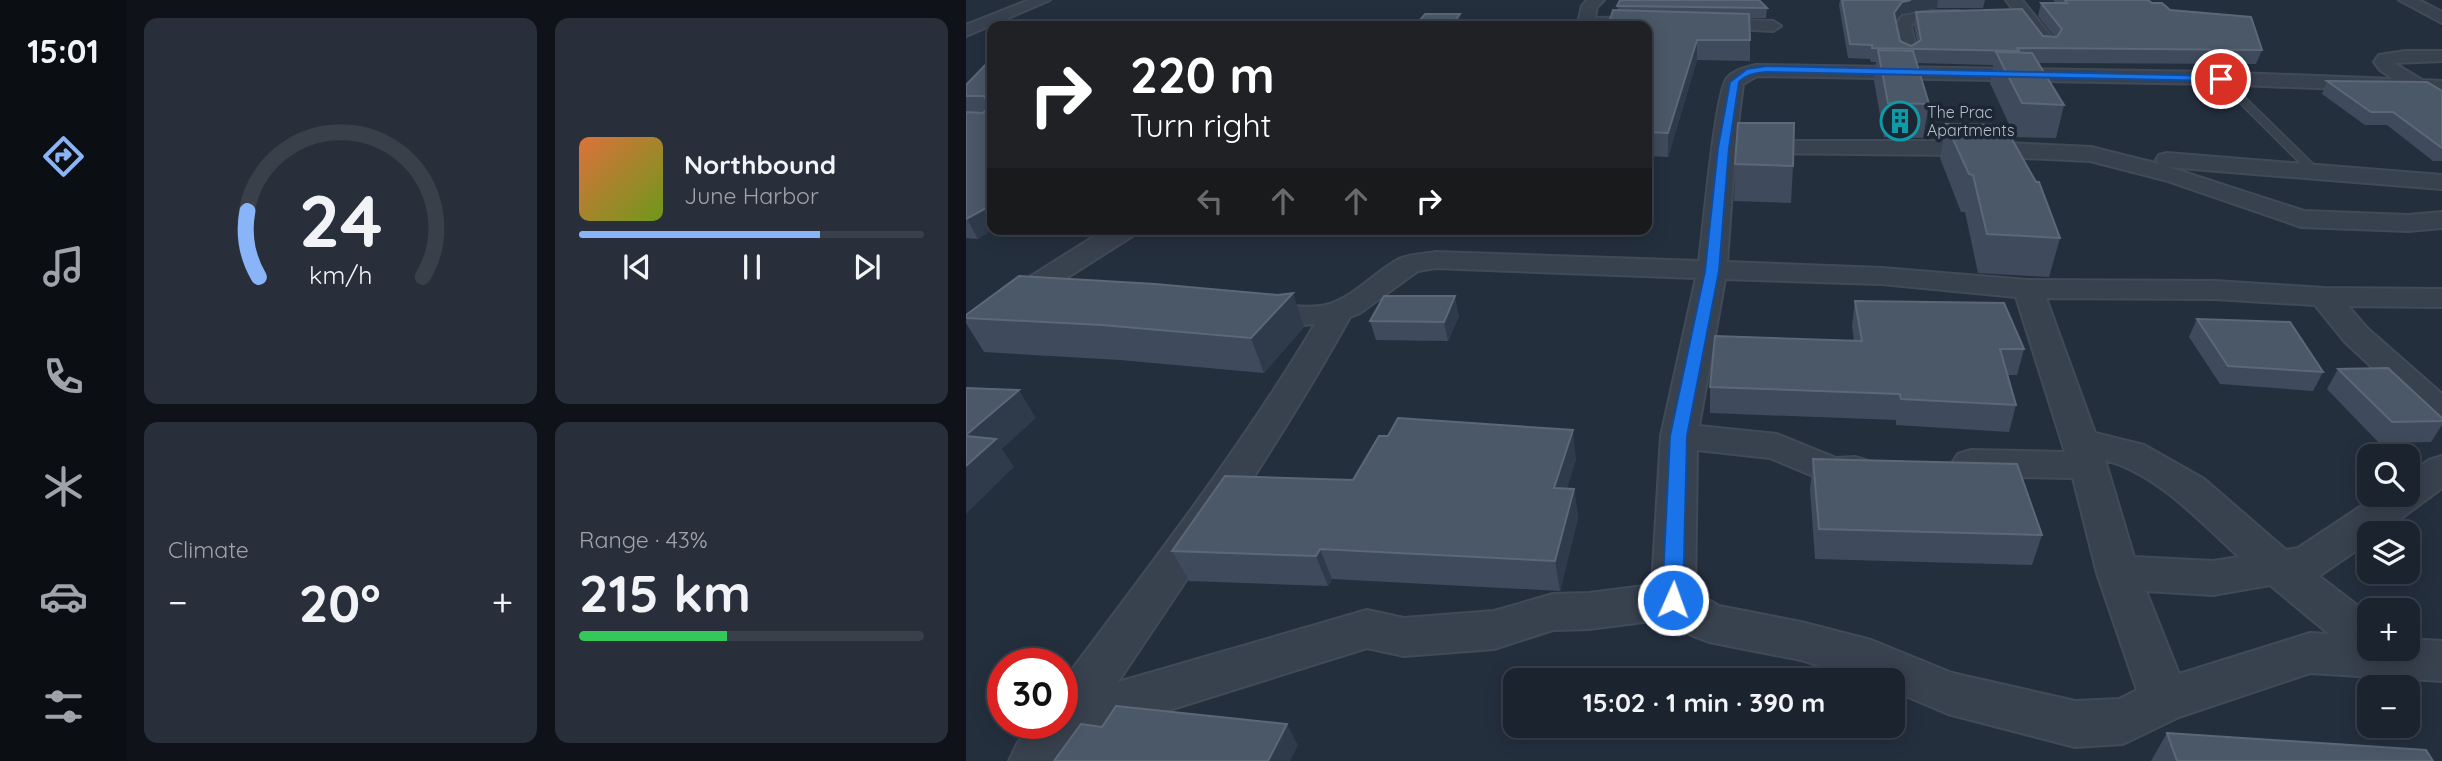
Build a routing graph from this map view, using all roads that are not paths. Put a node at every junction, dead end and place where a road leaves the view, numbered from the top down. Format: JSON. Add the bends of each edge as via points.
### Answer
{"nodes":[{"id":1,"x":1042,"y":0,"type":"edge"},
{"id":2,"x":1596,"y":0,"type":"edge"},
{"id":3,"x":2014,"y":0,"type":"edge"},
{"id":4,"x":2407,"y":0,"type":"edge"},
{"id":5,"x":2024,"y":14,"type":"junction"},
{"id":6,"x":1981,"y":16,"type":"edge"},
{"id":7,"x":2004,"y":17,"type":"edge"},
{"id":8,"x":2442,"y":18,"type":"edge"},
{"id":9,"x":991,"y":21,"type":"edge"},
{"id":10,"x":1581,"y":21,"type":"edge"},
{"id":11,"x":987,"y":22,"type":"edge"},
{"id":12,"x":1652,"y":23,"type":"edge"},
{"id":13,"x":1773,"y":26,"type":"dead end"},
{"id":14,"x":966,"y":31,"type":"edge"},
{"id":15,"x":2048,"y":44,"type":"edge"},
{"id":16,"x":1908,"y":53,"type":"edge"},
{"id":17,"x":2442,"y":56,"type":"edge"},
{"id":18,"x":2221,"y":79,"type":"junction"},
{"id":19,"x":2430,"y":87,"type":"edge"},
{"id":20,"x":1724,"y":148,"type":"junction"},
{"id":21,"x":2091,"y":154,"type":"junction"},
{"id":22,"x":2315,"y":172,"type":"junction"},
{"id":23,"x":2442,"y":182,"type":"edge"},
{"id":24,"x":2442,"y":220,"type":"edge"},
{"id":25,"x":1116,"y":235,"type":"edge"},
{"id":26,"x":1712,"y":271,"type":"junction"},
{"id":27,"x":2028,"y":289,"type":"junction"},
{"id":28,"x":2324,"y":297,"type":"junction"},
{"id":29,"x":1067,"y":298,"type":"edge"},
{"id":30,"x":2442,"y":298,"type":"edge"},
{"id":31,"x":1223,"y":310,"type":"edge"},
{"id":32,"x":1338,"y":311,"type":"junction"},
{"id":33,"x":2442,"y":413,"type":"edge"},
{"id":34,"x":1679,"y":436,"type":"junction"},
{"id":35,"x":2084,"y":453,"type":"junction"},
{"id":36,"x":1882,"y":462,"type":"edge"},
{"id":37,"x":1937,"y":463,"type":"edge"},
{"id":38,"x":2442,"y":470,"type":"edge"},
{"id":39,"x":2420,"y":486,"type":"edge"},
{"id":40,"x":2390,"y":507,"type":"edge"},
{"id":41,"x":2278,"y":568,"type":"junction"},
{"id":42,"x":2118,"y":573,"type":"junction"},
{"id":43,"x":1673,"y":600,"type":"junction"},
{"id":44,"x":2357,"y":631,"type":"edge"},
{"id":45,"x":2357,"y":650,"type":"edge"},
{"id":46,"x":2420,"y":657,"type":"edge"},
{"id":47,"x":2442,"y":662,"type":"edge"},
{"id":48,"x":1078,"y":695,"type":"edge"},
{"id":49,"x":2165,"y":700,"type":"junction"},
{"id":50,"x":1078,"y":722,"type":"edge"}],
"edges":[{"from":1,"to":9,"type":"street"},
{"from":2,"to":10,"type":"street"},
{"from":3,"to":5,"type":"street"},
{"from":4,"to":8,"type":"street"},
{"from":5,"to":7,"type":"street"},
{"from":5,"to":15,"type":"street"},
{"from":6,"to":16,"type":"street","via":[[1908,19],[1903,26]]},
{"from":11,"to":14,"type":"street"},
{"from":12,"to":13,"type":"street"},
{"from":17,"to":19,"type":"street","via":[[2405,55],[2383,62]]},
{"from":18,"to":19,"type":"street"},
{"from":18,"to":20,"type":"street","via":[[1750,71],[1734,82]]},
{"from":18,"to":22,"type":"lane"},
{"from":20,"to":21,"type":"street","via":[[1962,148]]},
{"from":20,"to":26,"type":"street"},
{"from":21,"to":22,"type":"street"},
{"from":21,"to":24,"type":"street","via":[[2176,176],[2301,219]]},
{"from":22,"to":23,"type":"street"},
{"from":25,"to":29,"type":"street","via":[[998,310]]},
{"from":26,"to":27,"type":"street","via":[[1882,276]]},
{"from":26,"to":32,"type":"street","via":[[1436,260],[1410,264]]},
{"from":26,"to":34,"type":"street"},
{"from":27,"to":28,"type":"street","via":[[2215,290]]},
{"from":27,"to":35,"type":"street"},
{"from":28,"to":30,"type":"street"},
{"from":28,"to":33,"type":"street","via":[[2356,335]]},
{"from":31,"to":32,"type":"street","via":[[1290,317]]},
{"from":32,"to":48,"type":"street","via":[[1226,491]]},
{"from":34,"to":36,"type":"street","via":[[1777,446],[1832,471]]},
{"from":34,"to":43,"type":"street"},
{"from":35,"to":37,"type":"street"},
{"from":35,"to":41,"type":"street","via":[[2131,454],[2190,489]]},
{"from":35,"to":42,"type":"street"},
{"from":38,"to":39,"type":"street"},
{"from":40,"to":41,"type":"street","via":[[2308,564]]},
{"from":41,"to":42,"type":"street","via":[[2213,578]]},
{"from":41,"to":44,"type":"street"},
{"from":42,"to":49,"type":"street"},
{"from":43,"to":49,"type":"street","via":[[1709,623],[1871,660],[1948,693],[2075,724],[2123,720]]},
{"from":43,"to":50,"type":"street","via":[[1553,612],[1494,630],[1404,637],[1367,629]]},
{"from":45,"to":49,"type":"street","via":[[2310,653]]},
{"from":46,"to":47,"type":"street"}]}
